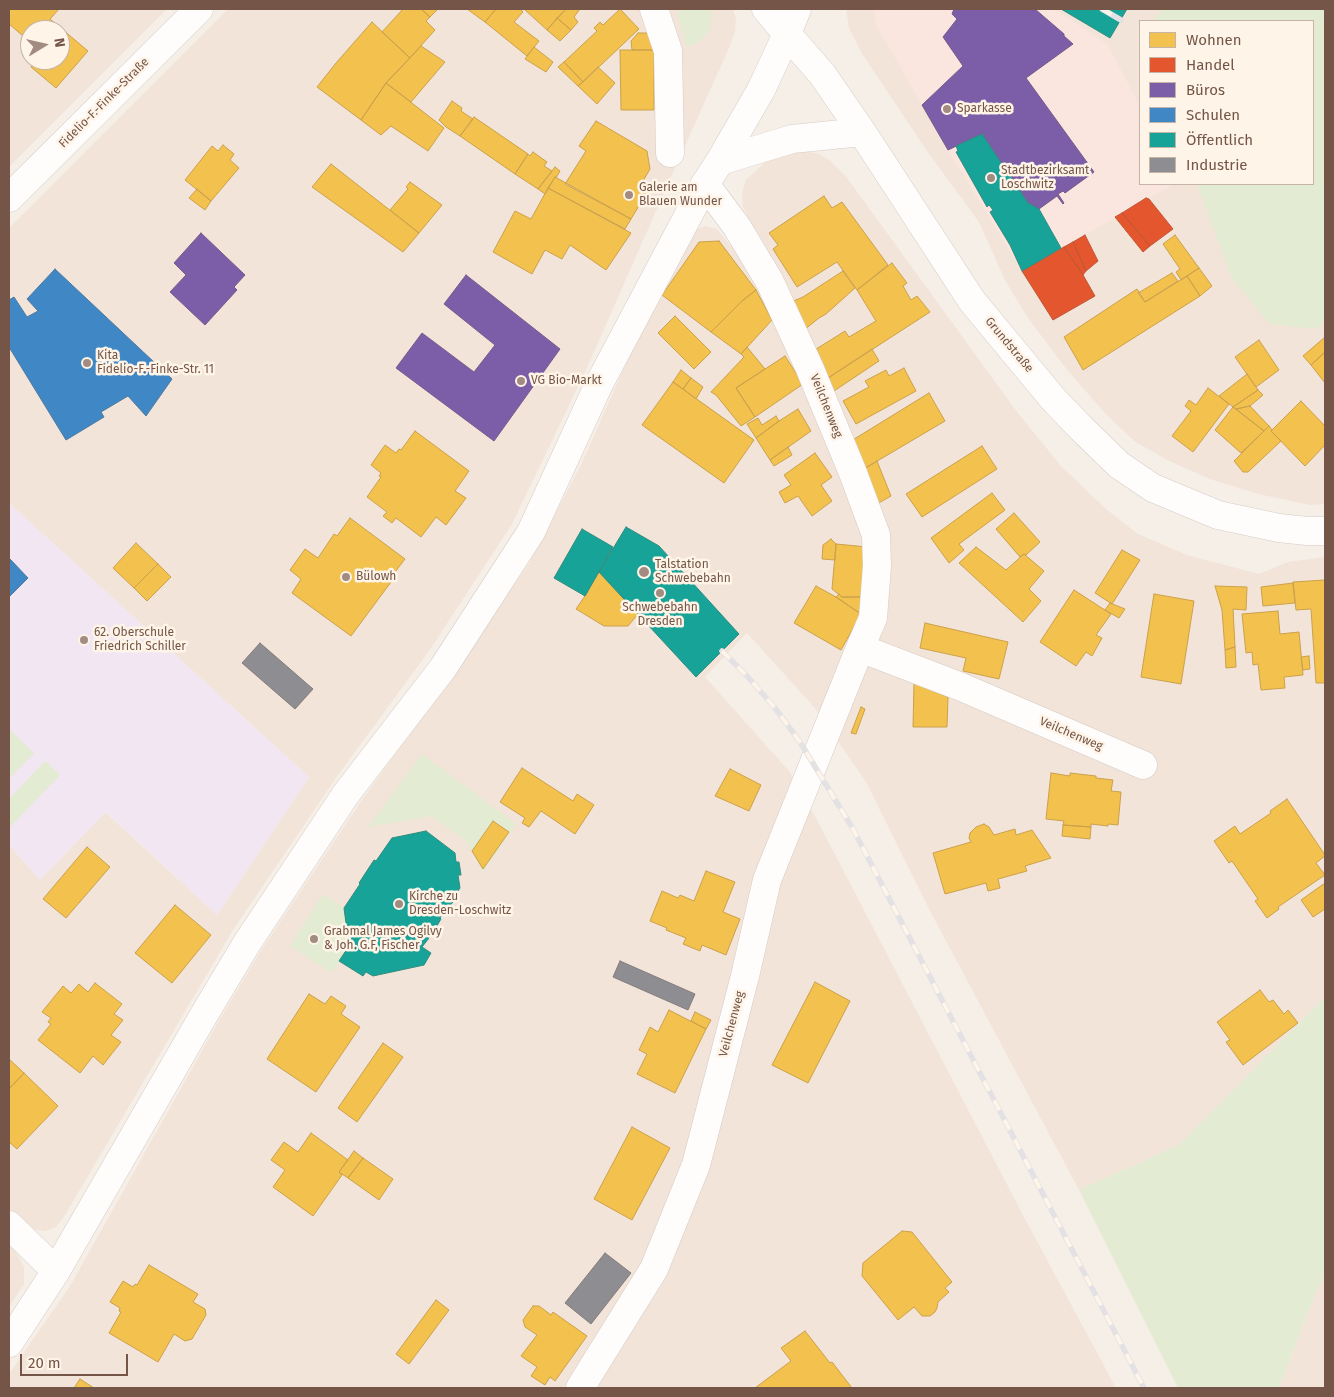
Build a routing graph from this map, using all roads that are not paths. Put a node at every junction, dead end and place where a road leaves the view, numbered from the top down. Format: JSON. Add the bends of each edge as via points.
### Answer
{"nodes":[{"id":1,"x":199,"y":9,"type":"edge"},
{"id":2,"x":654,"y":9,"type":"edge"},
{"id":3,"x":766,"y":9,"type":"edge"},
{"id":4,"x":797,"y":9,"type":"edge"},
{"id":5,"x":787,"y":34,"type":"junction"},
{"id":6,"x":862,"y":132,"type":"junction"},
{"id":7,"x":670,"y":153,"type":"dead end"},
{"id":8,"x":720,"y":161,"type":"junction"},
{"id":9,"x":704,"y":184,"type":"junction"},
{"id":10,"x":9,"y":198,"type":"edge"},
{"id":11,"x":1325,"y":531,"type":"edge"},
{"id":12,"x":860,"y":648,"type":"junction"},
{"id":13,"x":1143,"y":765,"type":"dead end"},
{"id":14,"x":9,"y":1225,"type":"edge"},
{"id":15,"x":56,"y":1271,"type":"junction"},
{"id":16,"x":9,"y":1343,"type":"edge"},
{"id":17,"x":580,"y":1388,"type":"edge"}],
"edges":[{"from":1,"to":10,"type":"main road","name":"Fidelio-F.-Finke-Straße"},
{"from":2,"to":7,"type":"main road","via":[[668,51]]},
{"from":3,"to":5,"type":"main road","name":"Grundstraße"},
{"from":4,"to":5,"type":"main road"},
{"from":5,"to":6,"type":"main road","name":"Grundstraße","via":[[822,74]]},
{"from":5,"to":8,"type":"main road","via":[[761,90]]},
{"from":6,"to":8,"type":"main road","via":[[792,139]]},
{"from":6,"to":11,"type":"main road","name":"Grundstraße","via":[[972,301],[1054,400],[1119,465],[1153,488],[1218,515],[1279,528]]},
{"from":8,"to":9,"type":"main road"},
{"from":9,"to":12,"type":"main road","name":"Veilchenweg","via":[[737,227],[770,282],[810,369],[876,535],[873,618]]},
{"from":9,"to":15,"type":"main road","via":[[599,384],[531,532],[442,668],[346,794],[247,944]]},
{"from":12,"to":13,"type":"main road","name":"Veilchenweg","via":[[959,686]]},
{"from":12,"to":17,"type":"main road","name":"Veilchenweg","via":[[767,880],[696,1165],[654,1269]]},
{"from":14,"to":15,"type":"main road"},
{"from":15,"to":16,"type":"main road"}]}
